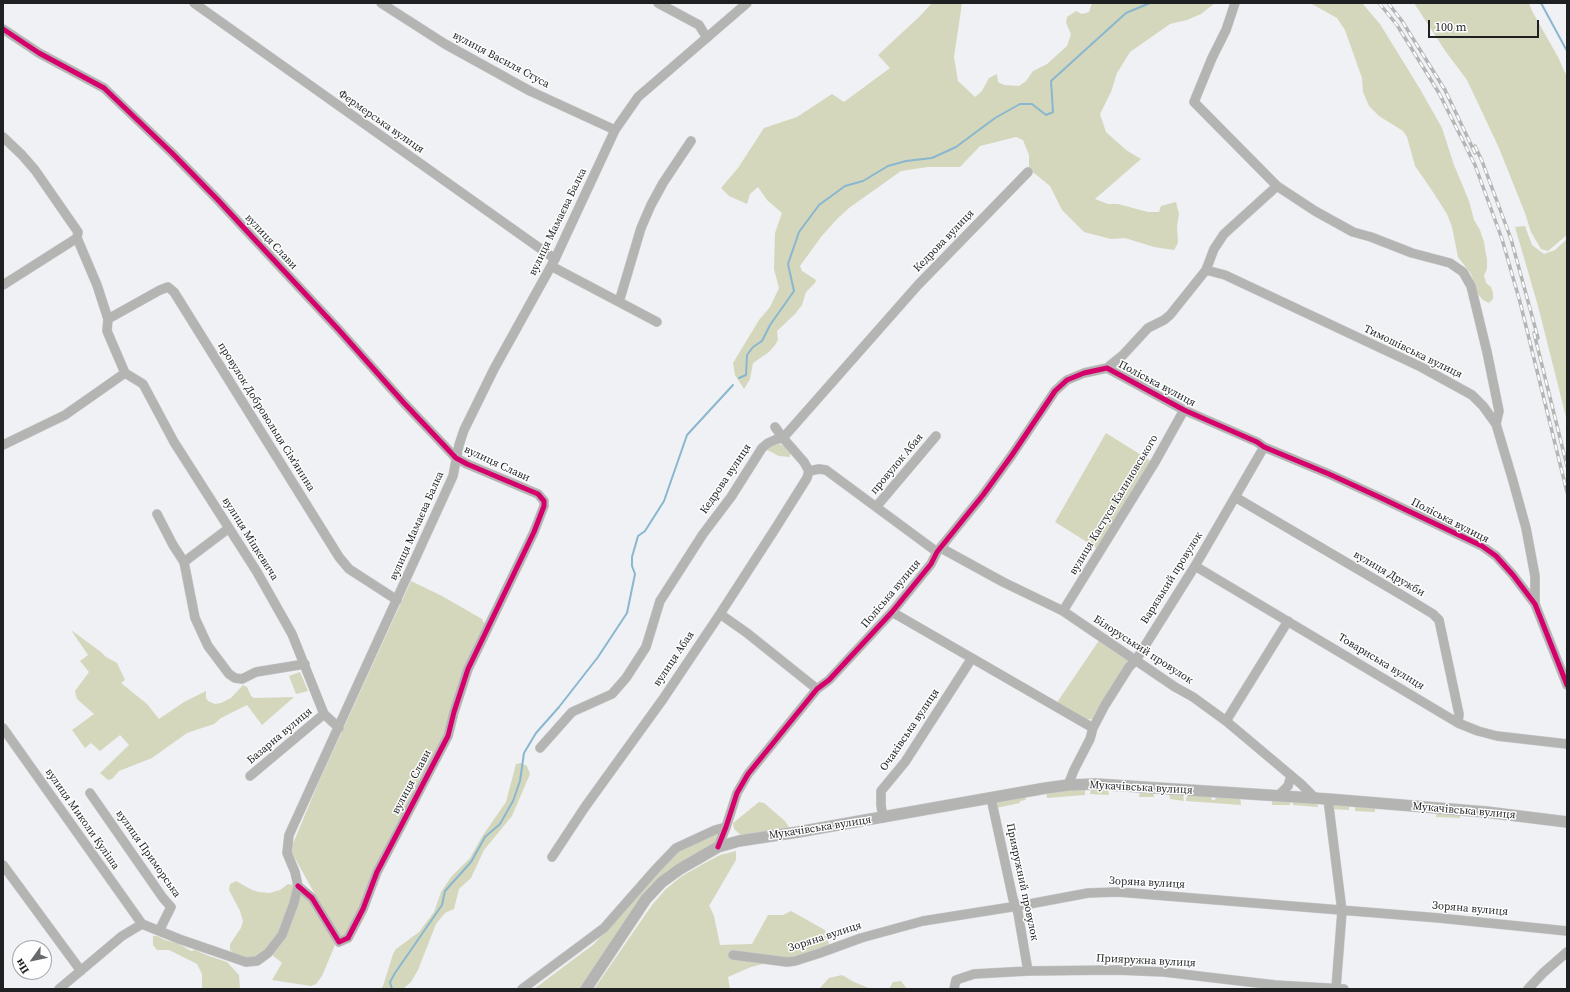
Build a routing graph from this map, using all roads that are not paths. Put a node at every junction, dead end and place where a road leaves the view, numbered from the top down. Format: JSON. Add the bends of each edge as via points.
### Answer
{"nodes":[{"id":1,"x":194,"y":3,"type":"edge"},
{"id":2,"x":380,"y":3,"type":"edge"},
{"id":3,"x":658,"y":3,"type":"edge"},
{"id":4,"x":747,"y":3,"type":"edge"},
{"id":5,"x":1235,"y":3,"type":"edge"},
{"id":6,"x":3,"y":29,"type":"edge"},
{"id":7,"x":707,"y":38,"type":"junction"},
{"id":8,"x":615,"y":130,"type":"junction"},
{"id":9,"x":3,"y":137,"type":"edge"},
{"id":10,"x":691,"y":141,"type":"dead end"},
{"id":11,"x":1028,"y":172,"type":"dead end"},
{"id":12,"x":1277,"y":186,"type":"junction"},
{"id":13,"x":77,"y":235,"type":"junction"},
{"id":14,"x":553,"y":263,"type":"junction"},
{"id":15,"x":1206,"y":270,"type":"junction"},
{"id":16,"x":3,"y":285,"type":"edge"},
{"id":17,"x":619,"y":302,"type":"junction"},
{"id":18,"x":108,"y":319,"type":"junction"},
{"id":19,"x":657,"y":322,"type":"dead end"},
{"id":20,"x":1107,"y":368,"type":"junction"},
{"id":21,"x":125,"y":373,"type":"junction"},
{"id":22,"x":1184,"y":410,"type":"junction"},
{"id":23,"x":1496,"y":424,"type":"junction"},
{"id":24,"x":775,"y":427,"type":"dead end"},
{"id":25,"x":936,"y":436,"type":"dead end"},
{"id":26,"x":783,"y":438,"type":"junction"},
{"id":27,"x":3,"y":445,"type":"edge"},
{"id":28,"x":1264,"y":447,"type":"junction"},
{"id":29,"x":456,"y":458,"type":"junction"},
{"id":30,"x":809,"y":471,"type":"junction"},
{"id":31,"x":1235,"y":497,"type":"junction"},
{"id":32,"x":876,"y":507,"type":"junction"},
{"id":33,"x":157,"y":514,"type":"dead end"},
{"id":34,"x":229,"y":528,"type":"junction"},
{"id":35,"x":939,"y":550,"type":"junction"},
{"id":36,"x":184,"y":562,"type":"junction"},
{"id":37,"x":1195,"y":566,"type":"junction"},
{"id":38,"x":397,"y":600,"type":"junction"},
{"id":39,"x":1535,"y":604,"type":"junction"},
{"id":40,"x":1063,"y":611,"type":"junction"},
{"id":41,"x":892,"y":612,"type":"junction"},
{"id":42,"x":720,"y":614,"type":"junction"},
{"id":43,"x":1288,"y":621,"type":"junction"},
{"id":44,"x":972,"y":658,"type":"junction"},
{"id":45,"x":1136,"y":660,"type":"junction"},
{"id":46,"x":305,"y":664,"type":"junction"},
{"id":47,"x":1567,"y":685,"type":"edge"},
{"id":48,"x":816,"y":689,"type":"junction"},
{"id":49,"x":324,"y":714,"type":"junction"},
{"id":50,"x":1226,"y":721,"type":"junction"},
{"id":51,"x":1458,"y":723,"type":"junction"},
{"id":52,"x":3,"y":728,"type":"edge"},
{"id":53,"x":338,"y":728,"type":"junction"},
{"id":54,"x":1092,"y":728,"type":"junction"},
{"id":55,"x":1567,"y":744,"type":"edge"},
{"id":56,"x":540,"y":748,"type":"dead end"},
{"id":57,"x":250,"y":776,"type":"dead end"},
{"id":58,"x":1291,"y":776,"type":"junction"},
{"id":59,"x":1068,"y":785,"type":"junction"},
{"id":60,"x":90,"y":793,"type":"dead end"},
{"id":61,"x":1278,"y":796,"type":"junction"},
{"id":62,"x":991,"y":798,"type":"junction"},
{"id":63,"x":1315,"y":798,"type":"junction"},
{"id":64,"x":1328,"y":799,"type":"junction"},
{"id":65,"x":883,"y":818,"type":"junction"},
{"id":66,"x":1567,"y":822,"type":"edge"},
{"id":67,"x":726,"y":827,"type":"junction"},
{"id":68,"x":718,"y":847,"type":"junction"},
{"id":69,"x":552,"y":857,"type":"dead end"},
{"id":70,"x":3,"y":865,"type":"edge"},
{"id":71,"x":298,"y":886,"type":"junction"},
{"id":72,"x":1016,"y":906,"type":"junction"},
{"id":73,"x":1342,"y":910,"type":"junction"},
{"id":74,"x":142,"y":924,"type":"junction"},
{"id":75,"x":1567,"y":930,"type":"edge"},
{"id":76,"x":159,"y":931,"type":"junction"},
{"id":77,"x":1567,"y":952,"type":"edge"},
{"id":78,"x":733,"y":956,"type":"dead end"},
{"id":79,"x":81,"y":971,"type":"junction"},
{"id":80,"x":1028,"y":971,"type":"junction"},
{"id":81,"x":59,"y":989,"type":"edge"},
{"id":82,"x":522,"y":989,"type":"edge"},
{"id":83,"x":586,"y":989,"type":"edge"},
{"id":84,"x":954,"y":989,"type":"edge"},
{"id":85,"x":1340,"y":989,"type":"edge"},
{"id":86,"x":1528,"y":989,"type":"edge"}],
"edges":[{"from":1,"to":14,"type":"street","name":"Фермерська вулиця"},
{"from":2,"to":8,"type":"street","name":"вулиця Василя Стуса","via":[[445,44],[530,91]]},
{"from":3,"to":7,"type":"street","via":[[699,25]]},
{"from":4,"to":7,"type":"street","name":"вулиця Мамаєва Балка"},
{"from":5,"to":12,"type":"street","via":[[1226,30],[1194,102]]},
{"from":6,"to":29,"type":"street","name":"вулиця Слави","via":[[39,53],[104,88],[217,199]]},
{"from":7,"to":8,"type":"street","name":"вулиця Мамаєва Балка","via":[[638,97]]},
{"from":8,"to":14,"type":"street","name":"вулиця Мамаєва Балка"},
{"from":9,"to":13,"type":"street","via":[[35,170]]},
{"from":10,"to":17,"type":"street","via":[[651,205],[641,228]]},
{"from":11,"to":26,"type":"street","name":"Кедрова вулиця","via":[[918,285]]},
{"from":12,"to":15,"type":"street","via":[[1224,234],[1214,249]]},
{"from":12,"to":23,"type":"street","via":[[1353,232],[1412,253],[1450,263],[1463,272],[1471,286],[1496,397],[1499,411]]},
{"from":13,"to":16,"type":"street"},
{"from":13,"to":18,"type":"street"},
{"from":14,"to":17,"type":"street","name":"Фермерська вулиця"},
{"from":14,"to":29,"type":"street","name":"вулиця Мамаєва Балка","via":[[494,369],[464,430]]},
{"from":15,"to":20,"type":"street","via":[[1170,315],[1148,328]]},
{"from":15,"to":23,"type":"street","name":"Тимошівська вулиця","via":[[1226,275],[1421,367],[1472,396]]},
{"from":17,"to":19,"type":"street","name":"Фермерська вулиця"},
{"from":18,"to":21,"type":"street","via":[[107,331]]},
{"from":18,"to":38,"type":"street","name":"провулок Добровольця Сім'янина","via":[[160,290],[168,287],[174,292],[339,557],[349,569]]},
{"from":20,"to":22,"type":"street","name":"Поліська вулиця"},
{"from":20,"to":35,"type":"street","name":"Поліська вулиця","via":[[1067,380],[1055,392],[983,495]]},
{"from":21,"to":27,"type":"street","via":[[65,415]]},
{"from":21,"to":34,"type":"street","name":"вулиця Міцкевича","via":[[143,384],[174,442]]},
{"from":22,"to":28,"type":"street","name":"Поліська вулиця"},
{"from":22,"to":40,"type":"street","name":"вулиця Кастуся Калиновського"},
{"from":23,"to":39,"type":"street","name":"Тимошівська вулиця","via":[[1526,528],[1535,576]]},
{"from":24,"to":26,"type":"street"},
{"from":25,"to":32,"type":"street","name":"провулок Абая"},
{"from":26,"to":30,"type":"street"},
{"from":26,"to":56,"type":"street","name":"Кедрова вулиця","via":[[762,448],[731,497],[703,534],[660,601],[646,647],[626,678],[612,694],[572,712]]},
{"from":28,"to":31,"type":"street","name":"Варязький провулок"},
{"from":28,"to":39,"type":"street","name":"Поліська вулиця","via":[[1336,477],[1482,546],[1500,560]]},
{"from":29,"to":38,"type":"street","name":"вулиця Мамаєва Балка","via":[[453,476]]},
{"from":29,"to":71,"type":"street","name":"вулиця Слави","via":[[538,494],[542,497],[544,506],[468,669],[448,736],[377,872],[364,908],[348,938],[339,942],[312,898]]},
{"from":30,"to":32,"type":"street","name":"Білоруський провулок","via":[[826,470]]},
{"from":30,"to":42,"type":"street","name":"вулиця Абая","via":[[779,523]]},
{"from":31,"to":37,"type":"street","name":"Варязький провулок"},
{"from":31,"to":51,"type":"street","name":"вулиця Дружби","via":[[1405,597],[1439,620],[1459,714]]},
{"from":32,"to":35,"type":"street","name":"Білоруський провулок"},
{"from":33,"to":36,"type":"street"},
{"from":34,"to":36,"type":"street"},
{"from":34,"to":46,"type":"street","name":"вулиця Міцкевича","via":[[261,578],[292,634]]},
{"from":35,"to":40,"type":"street","name":"Білоруський провулок"},
{"from":35,"to":41,"type":"street","name":"Поліська вулиця","via":[[931,564]]},
{"from":36,"to":46,"type":"street","via":[[195,618],[208,646],[229,674],[235,678],[242,678],[256,672]]},
{"from":37,"to":43,"type":"street","name":"Товариська вулиця"},
{"from":37,"to":45,"type":"street","name":"Варязький провулок"},
{"from":38,"to":53,"type":"street","name":"вулиця Мамаєва Балка"},
{"from":39,"to":47,"type":"street","name":"Поліська вулиця"},
{"from":40,"to":45,"type":"street","name":"Білоруський провулок"},
{"from":41,"to":44,"type":"street"},
{"from":41,"to":48,"type":"street","name":"Поліська вулиця","via":[[829,680]]},
{"from":42,"to":48,"type":"street"},
{"from":42,"to":69,"type":"street","name":"вулиця Абая"},
{"from":43,"to":50,"type":"street"},
{"from":43,"to":51,"type":"street","name":"Товариська вулиця"},
{"from":44,"to":54,"type":"street"},
{"from":44,"to":65,"type":"street","name":"Очаківська вулиця","via":[[905,762],[881,791]]},
{"from":45,"to":50,"type":"street","name":"Білоруський провулок"},
{"from":45,"to":54,"type":"street","name":"Варязький провулок","via":[[1129,667]]},
{"from":46,"to":49,"type":"street","name":"вулиця Міцкевича"},
{"from":48,"to":67,"type":"street","name":"Поліська вулиця","via":[[748,774],[736,793]]},
{"from":49,"to":53,"type":"street","name":"вулиця Міцкевича"},
{"from":49,"to":57,"type":"street","name":"Базарна вулиця"},
{"from":50,"to":58,"type":"street","name":"Білоруський провулок"},
{"from":51,"to":55,"type":"street","name":"Товариська вулиця","via":[[1497,736]]},
{"from":52,"to":74,"type":"street","name":"вулиця Миколи Куліша"},
{"from":53,"to":71,"type":"street","name":"вулиця Мамаєва Балка","via":[[289,835],[287,853]]},
{"from":54,"to":59,"type":"street","name":"Варязький провулок","via":[[1090,739]]},
{"from":58,"to":61,"type":"street","via":[[1288,786]]},
{"from":58,"to":63,"type":"street","name":"Білоруський провулок"},
{"from":59,"to":61,"type":"street","name":"Мукачівська вулиця"},
{"from":59,"to":62,"type":"street","name":"Мукачівська вулиця"},
{"from":60,"to":76,"type":"street","name":"вулиця Приморська","via":[[171,907]]},
{"from":61,"to":63,"type":"street","name":"Мукачівська вулиця"},
{"from":62,"to":65,"type":"street","name":"Мукачівська вулиця"},
{"from":62,"to":72,"type":"street","name":"Прияружний провулок"},
{"from":63,"to":64,"type":"street","name":"Мукачівська вулиця"},
{"from":64,"to":66,"type":"street","name":"Мукачівська вулиця","via":[[1486,812]]},
{"from":64,"to":73,"type":"street"},
{"from":65,"to":68,"type":"street","name":"Мукачівська вулиця","via":[[739,841]]},
{"from":67,"to":68,"type":"street"},
{"from":67,"to":82,"type":"street","via":[[676,848],[604,928]]},
{"from":68,"to":83,"type":"street","name":"Мукачівська вулиця","via":[[680,868],[646,899]]},
{"from":70,"to":79,"type":"street"},
{"from":71,"to":76,"type":"street","name":"вулиця Мамаєва Балка","via":[[282,935],[268,953],[257,961],[246,962]]},
{"from":72,"to":73,"type":"street","name":"Зоряна вулиця","via":[[1088,893],[1118,892]]},
{"from":72,"to":78,"type":"street","name":"Зоряна вулиця","via":[[923,921],[861,938],[795,961]]},
{"from":72,"to":80,"type":"street","name":"Прияружний провулок"},
{"from":73,"to":75,"type":"street","name":"Зоряна вулиця"},
{"from":73,"to":85,"type":"street"},
{"from":74,"to":76,"type":"street","name":"вулиця Мамаєва Балка"},
{"from":74,"to":79,"type":"street","via":[[122,936]]},
{"from":77,"to":86,"type":"street"},
{"from":79,"to":81,"type":"street"},
{"from":80,"to":84,"type":"street","name":"Прияружна вулиця","via":[[961,977],[956,980]]},
{"from":80,"to":85,"type":"street","name":"Прияружна вулиця","via":[[1157,972],[1275,985]]}]}
